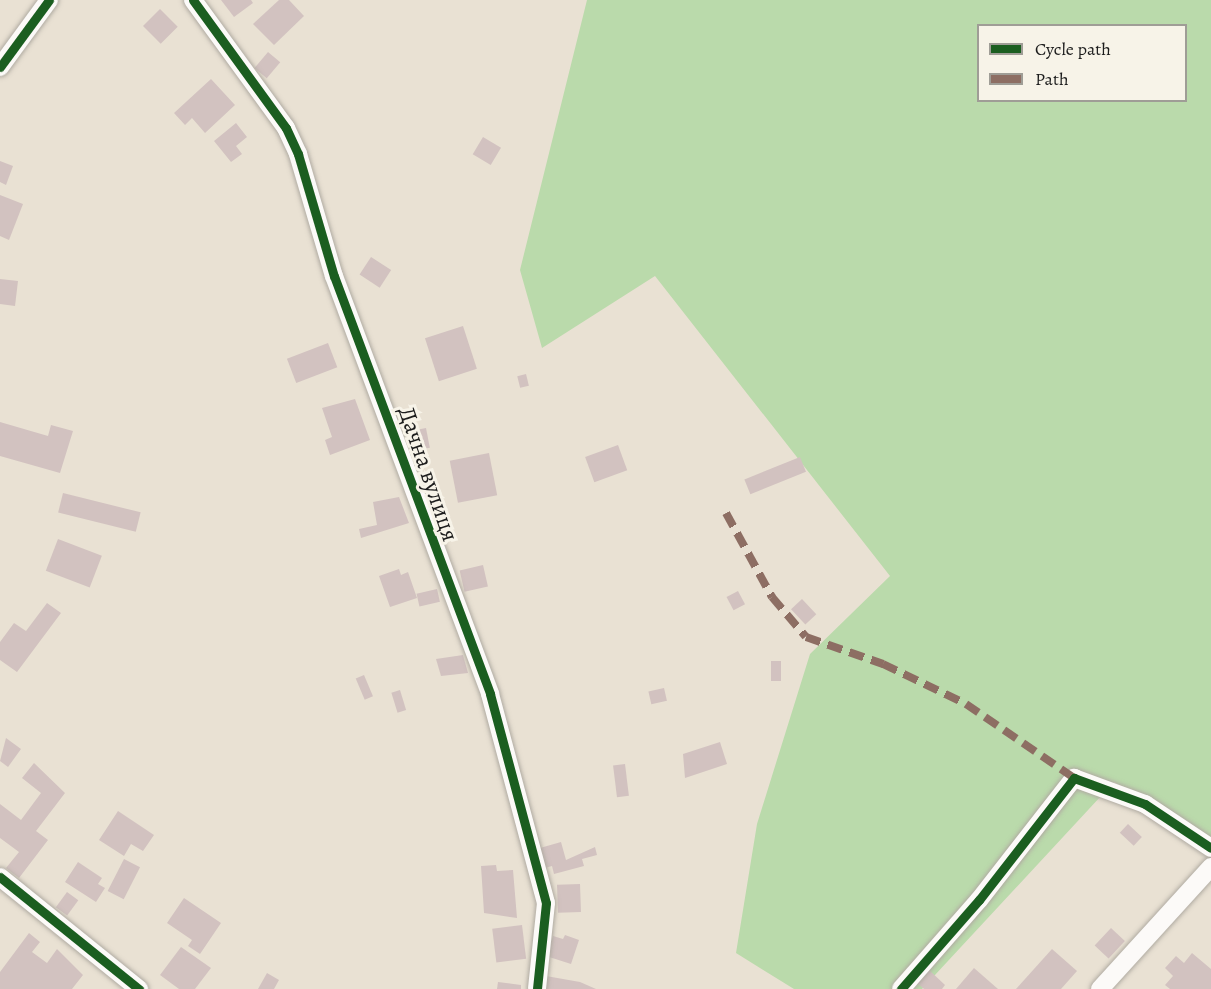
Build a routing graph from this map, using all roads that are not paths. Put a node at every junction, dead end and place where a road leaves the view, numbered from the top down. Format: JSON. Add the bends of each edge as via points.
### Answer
{"nodes":[{"id":1,"x":49,"y":0,"type":"edge"},
{"id":2,"x":193,"y":0,"type":"edge"},
{"id":3,"x":0,"y":67,"type":"edge"},
{"id":4,"x":1211,"y":848,"type":"edge"},
{"id":5,"x":1211,"y":867,"type":"edge"},
{"id":6,"x":0,"y":877,"type":"edge"},
{"id":7,"x":117,"y":982,"type":"edge"},
{"id":8,"x":139,"y":989,"type":"edge"},
{"id":9,"x":537,"y":989,"type":"edge"},
{"id":10,"x":901,"y":989,"type":"edge"},
{"id":11,"x":1100,"y":989,"type":"edge"}],
"edges":[{"from":1,"to":3,"type":"street"},
{"from":2,"to":9,"type":"street","name":"Дачна вулиця","via":[[286,128],[298,154],[334,276],[490,694],[546,903]]},
{"from":4,"to":10,"type":"street","via":[[1145,804],[1074,777],[979,900]]},
{"from":5,"to":11,"type":"street"},
{"from":6,"to":7,"type":"street"},
{"from":7,"to":8,"type":"street"}]}
